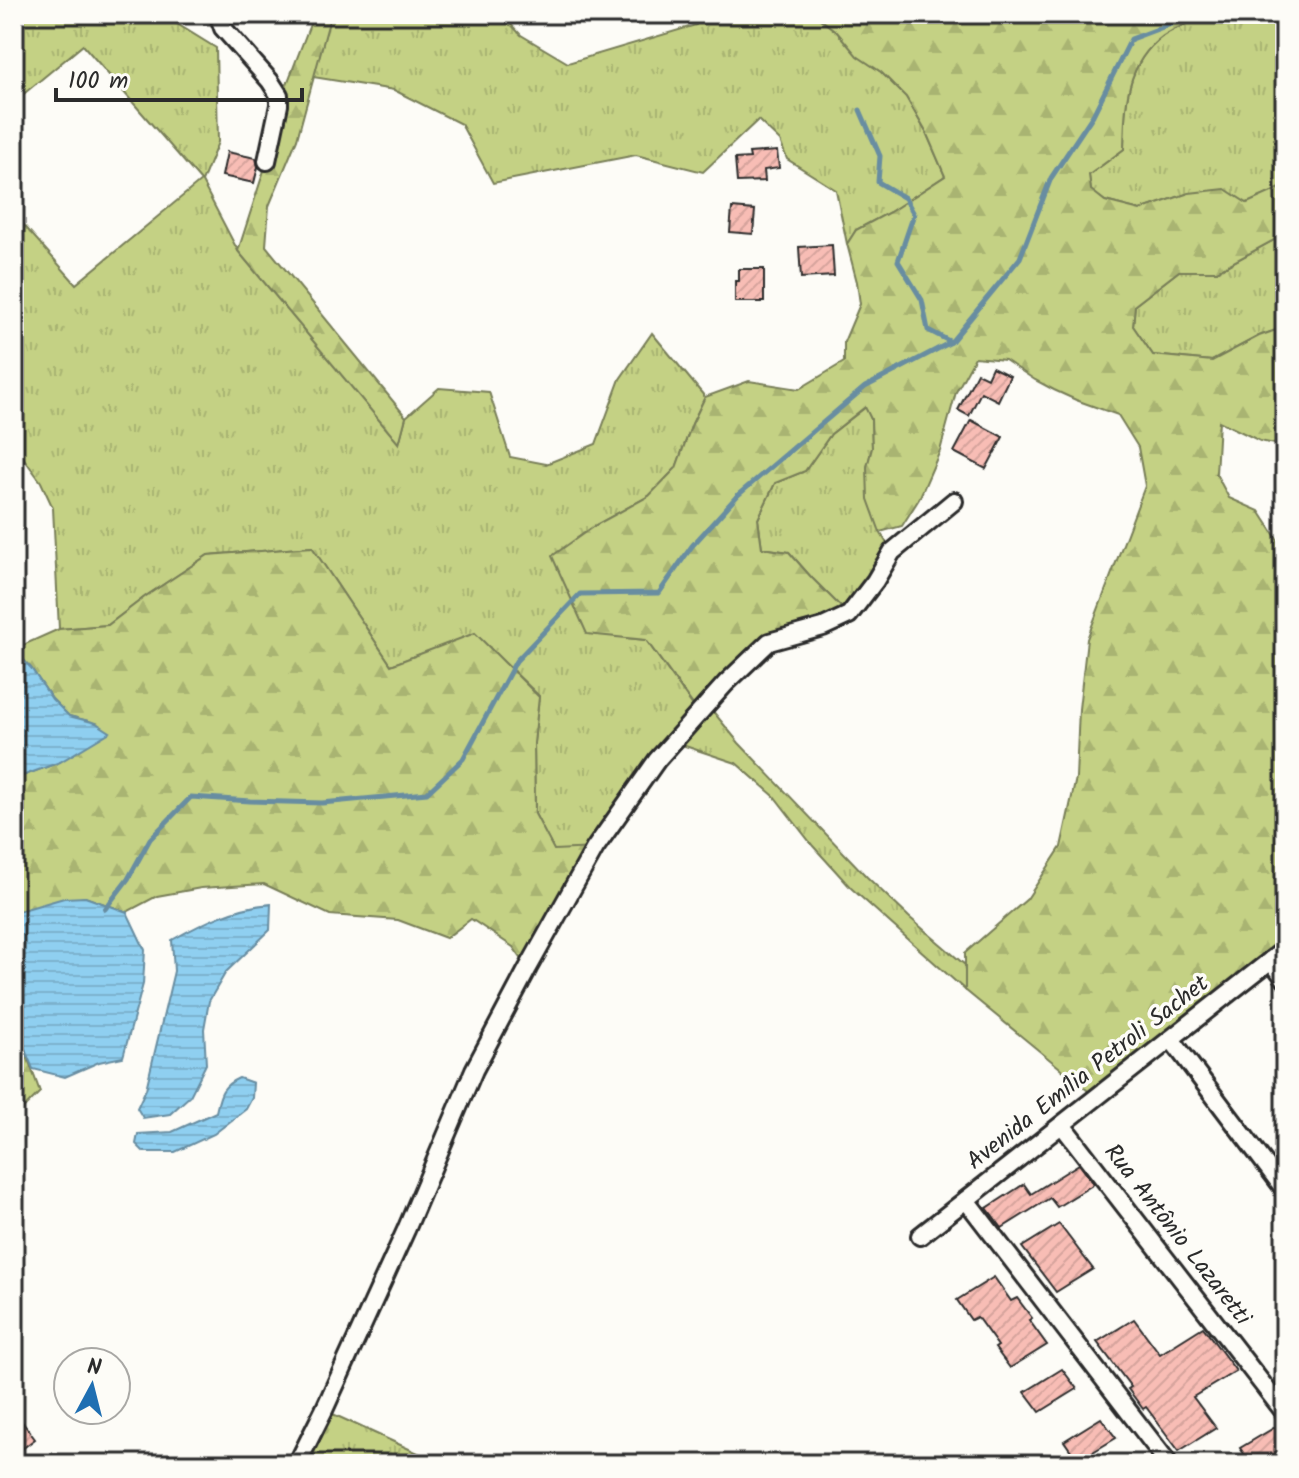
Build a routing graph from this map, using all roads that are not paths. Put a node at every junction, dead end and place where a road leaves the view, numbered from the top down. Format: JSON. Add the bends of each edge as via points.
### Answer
{"nodes":[{"id":1,"x":218,"y":14,"type":"edge"},
{"id":2,"x":267,"y":161,"type":"dead end"},
{"id":3,"x":954,"y":501,"type":"dead end"},
{"id":4,"x":1285,"y":949,"type":"edge"},
{"id":5,"x":1271,"y":960,"type":"junction"},
{"id":6,"x":1285,"y":979,"type":"edge"},
{"id":7,"x":1171,"y":1039,"type":"junction"},
{"id":8,"x":1062,"y":1125,"type":"junction"},
{"id":9,"x":1285,"y":1190,"type":"edge"},
{"id":10,"x":966,"y":1200,"type":"junction"},
{"id":11,"x":920,"y":1236,"type":"dead end"},
{"id":12,"x":1285,"y":1413,"type":"edge"},
{"id":13,"x":297,"y":1464,"type":"edge"},
{"id":14,"x":1169,"y":1464,"type":"edge"}],
"edges":[{"from":1,"to":2,"type":"street","via":[[223,28],[279,95]]},
{"from":3,"to":13,"type":"street","via":[[892,552],[849,615],[769,642],[726,683],[657,760],[595,848],[474,1070]]},
{"from":4,"to":5,"type":"street","name":"Avenida Emília Petroli Sachet"},
{"from":5,"to":6,"type":"street"},
{"from":5,"to":7,"type":"street","name":"Avenida Emília Petroli Sachet"},
{"from":7,"to":8,"type":"street","name":"Avenida Emília Petroli Sachet"},
{"from":7,"to":9,"type":"street"},
{"from":8,"to":10,"type":"street","name":"Avenida Emília Petroli Sachet"},
{"from":8,"to":12,"type":"street","name":"Rua Antônio Lazaretti"},
{"from":10,"to":11,"type":"street","name":"Avenida Emília Petroli Sachet"},
{"from":10,"to":14,"type":"street"}]}
